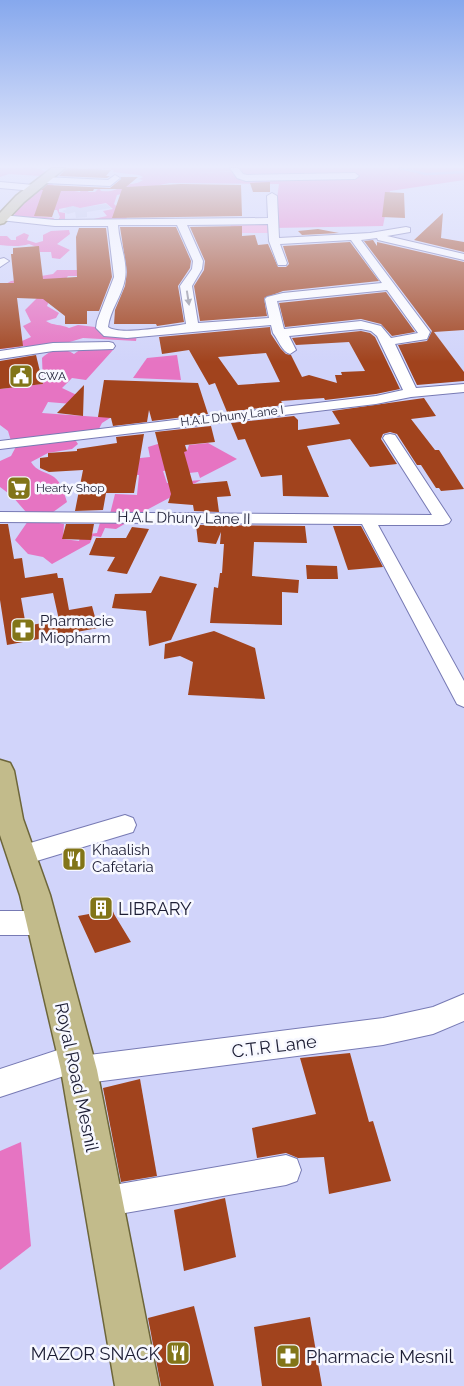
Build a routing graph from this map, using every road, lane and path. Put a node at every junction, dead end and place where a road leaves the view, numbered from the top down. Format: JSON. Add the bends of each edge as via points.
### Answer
{"nodes":[{"id":1,"x":113,"y":233,"type":"edge"},
{"id":2,"x":186,"y":233,"type":"edge"},
{"id":3,"x":274,"y":233,"type":"edge"},
{"id":4,"x":390,"y":233,"type":"edge"},
{"id":5,"x":353,"y":236,"type":"junction"},
{"id":6,"x":370,"y":236,"type":"junction"},
{"id":7,"x":274,"y":241,"type":"junction"},
{"id":8,"x":464,"y":257,"type":"edge"},
{"id":9,"x":282,"y":263,"type":"dead end"},
{"id":10,"x":391,"y":286,"type":"junction"},
{"id":11,"x":192,"y":327,"type":"junction"},
{"id":12,"x":279,"y":327,"type":"junction"},
{"id":13,"x":387,"y":342,"type":"junction"},
{"id":14,"x":109,"y":346,"type":"dead end"},
{"id":15,"x":290,"y":350,"type":"dead end"},
{"id":16,"x":0,"y":354,"type":"edge"},
{"id":17,"x":464,"y":388,"type":"edge"},
{"id":18,"x":411,"y":393,"type":"junction"},
{"id":19,"x":390,"y":438,"type":"dead end"},
{"id":20,"x":0,"y":445,"type":"edge"},
{"id":21,"x":0,"y":517,"type":"edge"},
{"id":22,"x":368,"y":521,"type":"junction"},
{"id":23,"x":464,"y":699,"type":"edge"},
{"id":24,"x":0,"y":771,"type":"edge"},
{"id":25,"x":125,"y":825,"type":"dead end"},
{"id":26,"x":20,"y":856,"type":"junction"},
{"id":27,"x":0,"y":923,"type":"edge"},
{"id":28,"x":42,"y":923,"type":"junction"},
{"id":29,"x":464,"y":1007,"type":"edge"},
{"id":30,"x":78,"y":1064,"type":"junction"},
{"id":31,"x":0,"y":1083,"type":"edge"},
{"id":32,"x":286,"y":1170,"type":"dead end"},
{"id":33,"x":102,"y":1202,"type":"junction"},
{"id":34,"x":138,"y":1386,"type":"edge"}],
"edges":[{"from":1,"to":11,"type":"street","via":[[120,276],[115,296],[102,320],[102,328],[120,334]]},
{"from":2,"to":11,"type":"street","one_way":true,"via":[[198,261],[197,269],[186,286]]},
{"from":3,"to":7,"type":"street"},
{"from":4,"to":6,"type":"street"},
{"from":5,"to":6,"type":"street"},
{"from":5,"to":7,"type":"street"},
{"from":5,"to":10,"type":"street"},
{"from":6,"to":8,"type":"street"},
{"from":7,"to":9,"type":"street"},
{"from":10,"to":12,"type":"street","via":[[275,297],[271,299]]},
{"from":10,"to":13,"type":"street","via":[[424,332],[423,336],[414,339]]},
{"from":11,"to":12,"type":"street"},
{"from":12,"to":13,"type":"street","via":[[372,326]]},
{"from":12,"to":15,"type":"street"},
{"from":13,"to":18,"type":"street"},
{"from":14,"to":16,"type":"street","via":[[53,347]]},
{"from":17,"to":18,"type":"street","name":"H.A.L Dhuny Lane I"},
{"from":18,"to":20,"type":"street","name":"H.A.L Dhuny Lane I","via":[[376,400]]},
{"from":19,"to":22,"type":"street","name":"H.A.L Dhuny Lane II","via":[[442,520]]},
{"from":21,"to":22,"type":"street","name":"H.A.L Dhuny Lane II"},
{"from":22,"to":23,"type":"street"},
{"from":24,"to":26,"type":"main road","name":"Royal Road Mesnil"},
{"from":25,"to":26,"type":"street"},
{"from":26,"to":28,"type":"main road","name":"Royal Road Mesnil"},
{"from":27,"to":28,"type":"street"},
{"from":28,"to":30,"type":"main road","name":"Royal Road Mesnil"},
{"from":29,"to":30,"type":"street","name":"C.T.R Lane","via":[[446,1018],[398,1029],[274,1047]]},
{"from":30,"to":31,"type":"street","name":"C.T.R Lane"},
{"from":30,"to":33,"type":"main road","name":"Royal Road Mesnil"},
{"from":32,"to":33,"type":"street"},
{"from":33,"to":34,"type":"main road","name":"Royal Road Mesnil"}]}
